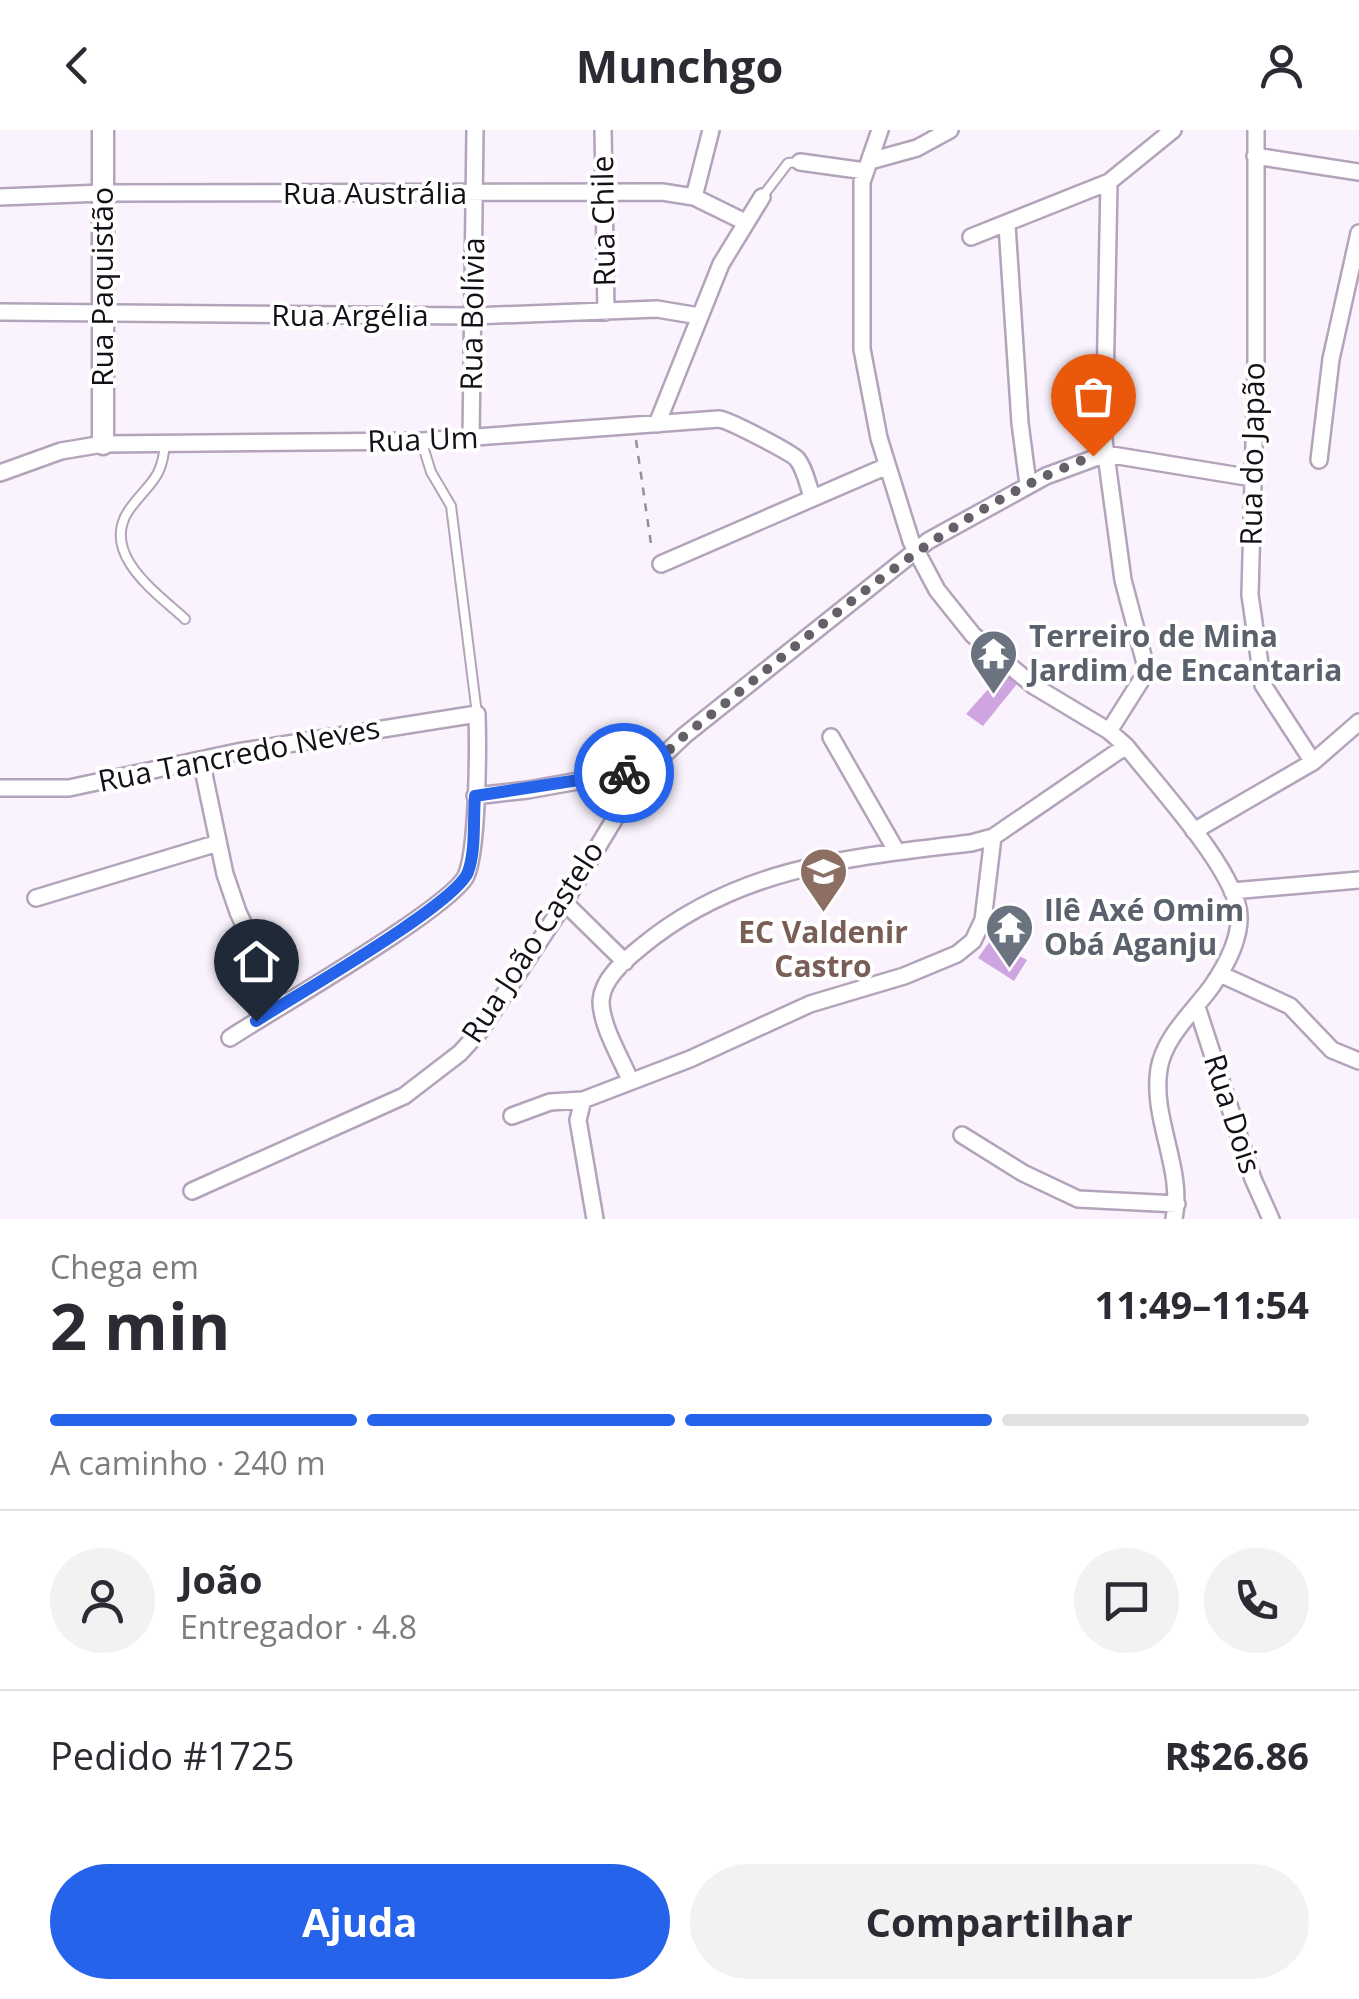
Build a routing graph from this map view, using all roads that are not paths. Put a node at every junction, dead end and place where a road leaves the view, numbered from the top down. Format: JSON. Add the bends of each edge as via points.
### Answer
{"nodes":[{"id":1,"x":103,"y":130,"type":"edge"},
{"id":2,"x":476,"y":130,"type":"edge"},
{"id":3,"x":603,"y":130,"type":"edge"},
{"id":4,"x":712,"y":130,"type":"edge"},
{"id":5,"x":880,"y":130,"type":"edge"},
{"id":6,"x":950,"y":130,"type":"edge"},
{"id":7,"x":1173,"y":130,"type":"edge"},
{"id":8,"x":1256,"y":130,"type":"edge"},
{"id":9,"x":1255,"y":156,"type":"junction"},
{"id":10,"x":800,"y":162,"type":"joint"},
{"id":11,"x":868,"y":166,"type":"junction"},
{"id":12,"x":1359,"y":172,"type":"edge"},
{"id":13,"x":1110,"y":182,"type":"junction"},
{"id":14,"x":604,"y":192,"type":"junction"},
{"id":15,"x":474,"y":193,"type":"junction"},
{"id":16,"x":102,"y":194,"type":"junction"},
{"id":17,"x":762,"y":196,"type":"joint"},
{"id":18,"x":0,"y":197,"type":"edge"},
{"id":19,"x":694,"y":197,"type":"junction"},
{"id":20,"x":745,"y":222,"type":"junction"},
{"id":21,"x":1007,"y":225,"type":"junction"},
{"id":22,"x":1359,"y":233,"type":"edge"},
{"id":23,"x":972,"y":238,"type":"dead end"},
{"id":24,"x":0,"y":312,"type":"edge"},
{"id":25,"x":104,"y":312,"type":"junction"},
{"id":26,"x":606,"y":312,"type":"junction"},
{"id":27,"x":472,"y":316,"type":"junction"},
{"id":28,"x":698,"y":316,"type":"junction"},
{"id":29,"x":657,"y":424,"type":"junction"},
{"id":30,"x":470,"y":438,"type":"junction"},
{"id":31,"x":422,"y":441,"type":"junction"},
{"id":32,"x":165,"y":442,"type":"junction"},
{"id":33,"x":103,"y":444,"type":"junction"},
{"id":34,"x":1106,"y":454,"type":"junction"},
{"id":35,"x":1319,"y":460,"type":"dead end"},
{"id":36,"x":886,"y":466,"type":"junction"},
{"id":37,"x":4,"y":467,"type":"edge"},
{"id":38,"x":1252,"y":478,"type":"junction"},
{"id":39,"x":1028,"y":484,"type":"junction"},
{"id":40,"x":812,"y":497,"type":"junction"},
{"id":41,"x":915,"y":551,"type":"junction"},
{"id":42,"x":661,"y":564,"type":"road end"},
{"id":43,"x":185,"y":619,"type":"dead end"},
{"id":44,"x":477,"y":714,"type":"junction"},
{"id":45,"x":1359,"y":722,"type":"edge"},
{"id":46,"x":1109,"y":731,"type":"junction"},
{"id":47,"x":831,"y":738,"type":"dead end"},
{"id":48,"x":1126,"y":746,"type":"junction"},
{"id":49,"x":201,"y":760,"type":"junction"},
{"id":50,"x":1313,"y":762,"type":"junction"},
{"id":51,"x":650,"y":768,"type":"junction"},
{"id":52,"x":0,"y":788,"type":"edge"},
{"id":53,"x":475,"y":796,"type":"junction"},
{"id":54,"x":1194,"y":831,"type":"junction"},
{"id":55,"x":994,"y":837,"type":"junction"},
{"id":56,"x":218,"y":843,"type":"junction"},
{"id":57,"x":897,"y":852,"type":"junction"},
{"id":58,"x":1359,"y":880,"type":"edge"},
{"id":59,"x":1232,"y":891,"type":"junction"},
{"id":60,"x":36,"y":898,"type":"dead end"},
{"id":61,"x":564,"y":902,"type":"junction"},
{"id":62,"x":624,"y":962,"type":"junction"},
{"id":63,"x":1220,"y":974,"type":"junction"},
{"id":64,"x":280,"y":1005,"type":"junction"},
{"id":65,"x":1197,"y":1007,"type":"junction"},
{"id":66,"x":230,"y":1038,"type":"dead end"},
{"id":67,"x":1359,"y":1061,"type":"edge"},
{"id":68,"x":630,"y":1080,"type":"junction"},
{"id":69,"x":583,"y":1100,"type":"junction"},
{"id":70,"x":512,"y":1116,"type":"dead end"},
{"id":71,"x":962,"y":1135,"type":"dead end"},
{"id":72,"x":192,"y":1191,"type":"dead end"},
{"id":73,"x":1176,"y":1212,"type":"edge"},
{"id":74,"x":595,"y":1219,"type":"edge"},
{"id":75,"x":1271,"y":1219,"type":"edge"}],
"edges":[{"from":1,"to":16,"type":"street","name":"Rua Paquistão"},
{"from":2,"to":15,"type":"street","name":"Rua Bolívia"},
{"from":3,"to":14,"type":"street","name":"Rua Chile"},
{"from":4,"to":19,"type":"street"},
{"from":5,"to":11,"type":"street"},
{"from":6,"to":11,"type":"street"},
{"from":7,"to":13,"type":"street"},
{"from":8,"to":9,"type":"street","name":"Rua do Japão"},
{"from":9,"to":12,"type":"street"},
{"from":9,"to":38,"type":"street","name":"Rua do Japão"},
{"from":10,"to":11,"type":"street"},
{"from":10,"to":17,"type":"lane","via":[[788,164]]},
{"from":11,"to":36,"type":"street","via":[[861,192],[862,350]]},
{"from":13,"to":21,"type":"street"},
{"from":13,"to":34,"type":"street"},
{"from":14,"to":15,"type":"street","name":"Rua Austrália"},
{"from":14,"to":19,"type":"street","name":"Rua Austrália"},
{"from":14,"to":26,"type":"street","name":"Rua Chile"},
{"from":15,"to":16,"type":"street","name":"Rua Austrália"},
{"from":15,"to":27,"type":"street","name":"Rua Bolívia"},
{"from":16,"to":18,"type":"street","name":"Rua Austrália"},
{"from":16,"to":25,"type":"street","name":"Rua Paquistão"},
{"from":17,"to":20,"type":"street"},
{"from":19,"to":20,"type":"street","name":"Rua Austrália"},
{"from":20,"to":28,"type":"street"},
{"from":21,"to":23,"type":"street"},
{"from":21,"to":39,"type":"street"},
{"from":22,"to":35,"type":"street"},
{"from":24,"to":25,"type":"street","name":"Rua Argélia"},
{"from":25,"to":27,"type":"street","name":"Rua Argélia"},
{"from":25,"to":33,"type":"street","name":"Rua Paquistão"},
{"from":26,"to":27,"type":"street","name":"Rua Argélia"},
{"from":26,"to":28,"type":"street","name":"Rua Argélia","via":[[657,309]]},
{"from":27,"to":30,"type":"street","name":"Rua Bolívia"},
{"from":28,"to":29,"type":"street"},
{"from":29,"to":30,"type":"street","name":"Rua Um"},
{"from":29,"to":40,"type":"street","name":"Rua Um","via":[[719,419],[741,425],[798,460]]},
{"from":30,"to":31,"type":"street","name":"Rua Um"},
{"from":31,"to":32,"type":"street","name":"Rua Um"},
{"from":31,"to":44,"type":"lane","via":[[451,506]]},
{"from":32,"to":33,"type":"street","name":"Rua Um"},
{"from":32,"to":43,"type":"lane","via":[[161,471],[127,513],[122,532],[135,573]]},
{"from":33,"to":37,"type":"street","name":"Rua Um"},
{"from":34,"to":38,"type":"street","name":"Rua João Castelo"},
{"from":34,"to":39,"type":"street","name":"Rua João Castelo"},
{"from":34,"to":46,"type":"street","via":[[1124,580],[1146,671]]},
{"from":36,"to":40,"type":"street"},
{"from":36,"to":41,"type":"street"},
{"from":38,"to":50,"type":"street","name":"Rua do Japão","via":[[1250,596],[1258,668],[1274,706]]},
{"from":39,"to":41,"type":"street","name":"Rua João Castelo"},
{"from":40,"to":42,"type":"street"},
{"from":41,"to":46,"type":"street","via":[[972,635],[1034,686]]},
{"from":41,"to":51,"type":"street","name":"Rua João Castelo"},
{"from":44,"to":49,"type":"street","name":"Rua Tancredo Neves"},
{"from":44,"to":53,"type":"street"},
{"from":45,"to":50,"type":"street"},
{"from":46,"to":48,"type":"street"},
{"from":47,"to":57,"type":"street"},
{"from":48,"to":54,"type":"street"},
{"from":48,"to":55,"type":"street"},
{"from":49,"to":52,"type":"street","name":"Rua Tancredo Neves","via":[[70,788]]},
{"from":49,"to":56,"type":"street"},
{"from":50,"to":54,"type":"street"},
{"from":51,"to":53,"type":"street"},
{"from":51,"to":61,"type":"street","name":"Rua João Castelo"},
{"from":53,"to":64,"type":"street","via":[[470,862],[458,888]]},
{"from":54,"to":59,"type":"street"},
{"from":55,"to":57,"type":"street"},
{"from":55,"to":68,"type":"street","via":[[984,920],[957,954],[810,1004]]},
{"from":56,"to":60,"type":"street"},
{"from":56,"to":64,"type":"street","via":[[238,912]]},
{"from":57,"to":62,"type":"street","via":[[763,877],[683,915]]},
{"from":58,"to":59,"type":"street"},
{"from":59,"to":63,"type":"street","via":[[1240,916]]},
{"from":61,"to":62,"type":"street"},
{"from":61,"to":72,"type":"street","name":"Rua João Castelo","via":[[480,1030],[430,1079]]},
{"from":62,"to":68,"type":"street","via":[[602,1002]]},
{"from":63,"to":65,"type":"street"},
{"from":63,"to":67,"type":"street","via":[[1290,1006],[1332,1050]]},
{"from":64,"to":66,"type":"street"},
{"from":65,"to":73,"type":"street","via":[[1168,1042],[1159,1068]]},
{"from":65,"to":75,"type":"street","name":"Rua Dois"},
{"from":68,"to":69,"type":"street"},
{"from":69,"to":70,"type":"street","via":[[550,1102]]},
{"from":69,"to":74,"type":"street","via":[[578,1120]]},
{"from":71,"to":73,"type":"street","via":[[1078,1199]]}]}
